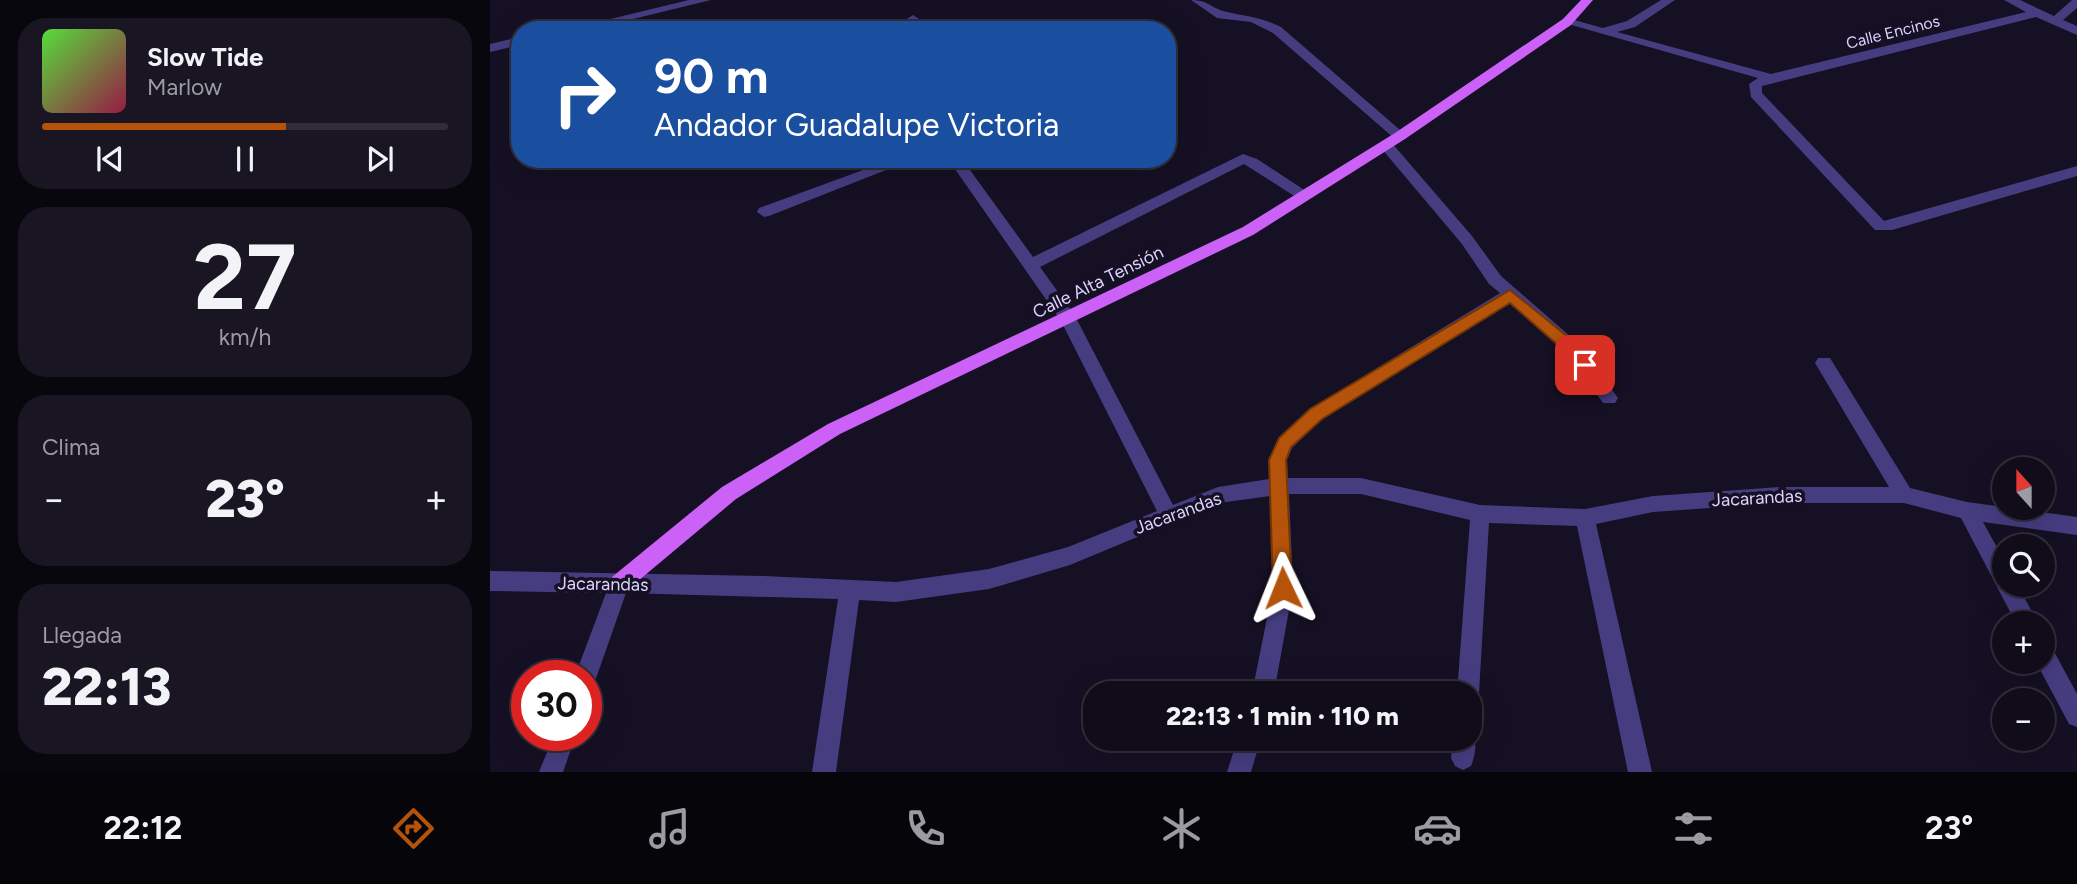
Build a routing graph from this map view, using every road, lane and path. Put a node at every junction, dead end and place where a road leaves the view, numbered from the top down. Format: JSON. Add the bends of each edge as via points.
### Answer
{"nodes":[{"id":1,"x":705,"y":0,"type":"edge"},
{"id":2,"x":1197,"y":0,"type":"edge"},
{"id":3,"x":1587,"y":0,"type":"edge"},
{"id":4,"x":1669,"y":0,"type":"edge"},
{"id":5,"x":2010,"y":0,"type":"edge"},
{"id":6,"x":2077,"y":2,"type":"edge"},
{"id":7,"x":2040,"y":12,"type":"junction"},
{"id":8,"x":2057,"y":19,"type":"junction"},
{"id":9,"x":611,"y":21,"type":"edge"},
{"id":10,"x":1567,"y":22,"type":"junction"},
{"id":11,"x":2077,"y":31,"type":"edge"},
{"id":12,"x":1603,"y":32,"type":"junction"},
{"id":13,"x":511,"y":43,"type":"edge"},
{"id":14,"x":490,"y":48,"type":"edge"},
{"id":15,"x":1771,"y":78,"type":"junction"},
{"id":16,"x":1400,"y":136,"type":"junction"},
{"id":17,"x":1386,"y":145,"type":"junction"},
{"id":18,"x":883,"y":168,"type":"edge"},
{"id":19,"x":962,"y":168,"type":"edge"},
{"id":20,"x":2077,"y":171,"type":"edge"},
{"id":21,"x":1304,"y":196,"type":"junction"},
{"id":22,"x":764,"y":212,"type":"dead end"},
{"id":23,"x":1029,"y":266,"type":"junction"},
{"id":24,"x":1510,"y":295,"type":"junction"},
{"id":25,"x":1068,"y":318,"type":"junction"},
{"id":26,"x":1824,"y":363,"type":"dead end"},
{"id":27,"x":1609,"y":398,"type":"dead end"},
{"id":28,"x":1279,"y":486,"type":"junction"},
{"id":29,"x":1903,"y":495,"type":"junction"},
{"id":30,"x":1967,"y":511,"type":"junction"},
{"id":31,"x":1168,"y":514,"type":"junction"},
{"id":32,"x":1480,"y":514,"type":"junction"},
{"id":33,"x":1585,"y":518,"type":"junction"},
{"id":34,"x":2077,"y":526,"type":"edge"},
{"id":35,"x":1992,"y":558,"type":"edge"},
{"id":36,"x":490,"y":581,"type":"edge"},
{"id":37,"x":619,"y":584,"type":"junction"},
{"id":38,"x":850,"y":590,"type":"junction"},
{"id":39,"x":592,"y":660,"type":"edge"},
{"id":40,"x":2054,"y":674,"type":"edge"},
{"id":41,"x":1264,"y":681,"type":"edge"},
{"id":42,"x":1469,"y":681,"type":"edge"},
{"id":43,"x":2077,"y":716,"type":"edge"},
{"id":44,"x":559,"y":751,"type":"edge"},
{"id":45,"x":1246,"y":751,"type":"edge"},
{"id":46,"x":551,"y":772,"type":"edge"},
{"id":47,"x":824,"y":772,"type":"edge"},
{"id":48,"x":1239,"y":772,"type":"edge"},
{"id":49,"x":1640,"y":772,"type":"edge"}],
"edges":[{"from":1,"to":9,"type":"street"},
{"from":2,"to":16,"type":"street","via":[[1221,15],[1254,19],[1277,30]]},
{"from":3,"to":10,"type":"main road","name":"Calle Alta Tensión"},
{"from":4,"to":12,"type":"street","via":[[1631,24]]},
{"from":5,"to":7,"type":"street"},
{"from":6,"to":8,"type":"street"},
{"from":7,"to":8,"type":"street"},
{"from":7,"to":15,"type":"street","name":"Calle Encinos"},
{"from":8,"to":11,"type":"street"},
{"from":10,"to":12,"type":"street"},
{"from":10,"to":16,"type":"main road","name":"Calle Alta Tensión"},
{"from":12,"to":15,"type":"street"},
{"from":13,"to":14,"type":"street"},
{"from":15,"to":20,"type":"street","name":"Calle Encinos","via":[[1755,84],[1756,94],[1880,226]]},
{"from":16,"to":17,"type":"main road","name":"Calle Alta Tensión"},
{"from":17,"to":21,"type":"main road","name":"Calle Alta Tensión"},
{"from":17,"to":24,"type":"street"},
{"from":18,"to":22,"type":"street"},
{"from":19,"to":23,"type":"street"},
{"from":21,"to":23,"type":"street","via":[[1243,159]]},
{"from":21,"to":25,"type":"main road","name":"Calle Alta Tensión","via":[[1248,231]]},
{"from":23,"to":25,"type":"street"},
{"from":24,"to":27,"type":"street","via":[[1573,349]]},
{"from":24,"to":28,"type":"street","via":[[1316,414],[1285,443],[1278,460]]},
{"from":25,"to":31,"type":"street"},
{"from":25,"to":37,"type":"main road","name":"Calle Alta Tensión","via":[[834,429],[729,493]]},
{"from":26,"to":29,"type":"street"},
{"from":28,"to":31,"type":"street","name":"Jacarandas","via":[[1218,495]]},
{"from":28,"to":32,"type":"street","name":"Jacarandas","via":[[1361,486]]},
{"from":28,"to":41,"type":"street","via":[[1283,588]]},
{"from":29,"to":30,"type":"street","name":"Jacarandas"},
{"from":29,"to":33,"type":"street","name":"Jacarandas","via":[[1742,497],[1653,504]]},
{"from":30,"to":34,"type":"street","name":"Jacarandas"},
{"from":30,"to":35,"type":"street"},
{"from":31,"to":38,"type":"street","name":"Jacarandas","via":[[1070,556],[989,579],[896,592]]},
{"from":32,"to":33,"type":"street","name":"Jacarandas"},
{"from":32,"to":42,"type":"street"},
{"from":33,"to":49,"type":"street"},
{"from":36,"to":37,"type":"street","name":"Jacarandas"},
{"from":37,"to":38,"type":"street","name":"Jacarandas"},
{"from":37,"to":39,"type":"street"},
{"from":38,"to":47,"type":"street"},
{"from":40,"to":43,"type":"street"},
{"from":44,"to":46,"type":"street"},
{"from":45,"to":48,"type":"street"}]}
